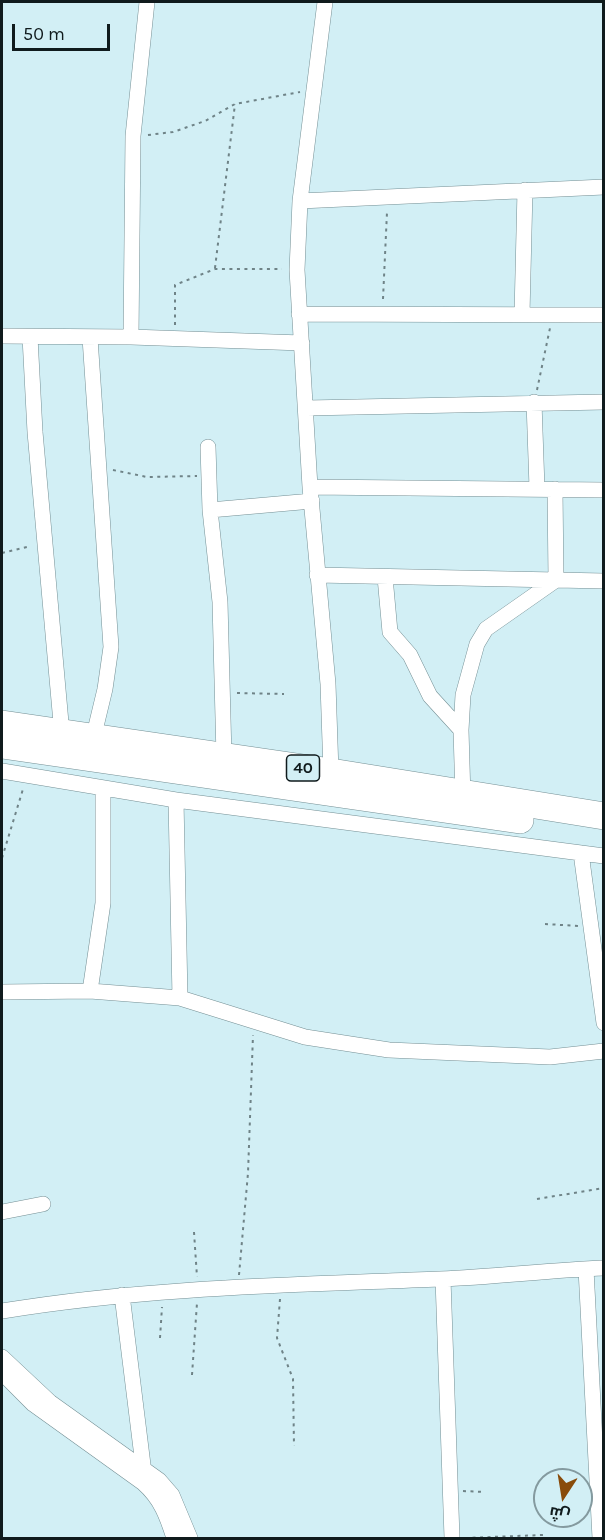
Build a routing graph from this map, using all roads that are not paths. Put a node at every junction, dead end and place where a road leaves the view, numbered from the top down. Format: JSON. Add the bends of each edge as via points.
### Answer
{"nodes":[{"id":1,"x":147,"y":2,"type":"edge"},
{"id":2,"x":326,"y":2,"type":"edge"},
{"id":3,"x":603,"y":187,"type":"edge"},
{"id":4,"x":525,"y":190,"type":"junction"},
{"id":5,"x":300,"y":201,"type":"junction"},
{"id":6,"x":299,"y":314,"type":"junction"},
{"id":7,"x":522,"y":314,"type":"junction"},
{"id":8,"x":603,"y":315,"type":"edge"},
{"id":9,"x":2,"y":336,"type":"edge"},
{"id":10,"x":30,"y":337,"type":"junction"},
{"id":11,"x":131,"y":337,"type":"junction"},
{"id":12,"x":90,"y":338,"type":"junction"},
{"id":13,"x":302,"y":343,"type":"junction"},
{"id":14,"x":534,"y":402,"type":"junction"},
{"id":15,"x":603,"y":402,"type":"edge"},
{"id":16,"x":307,"y":408,"type":"junction"},
{"id":17,"x":208,"y":447,"type":"dead end"},
{"id":18,"x":537,"y":488,"type":"junction"},
{"id":19,"x":555,"y":489,"type":"junction"},
{"id":20,"x":603,"y":490,"type":"edge"},
{"id":21,"x":311,"y":494,"type":"junction"},
{"id":22,"x":210,"y":510,"type":"junction"},
{"id":23,"x":318,"y":575,"type":"junction"},
{"id":24,"x":385,"y":577,"type":"junction"},
{"id":25,"x":556,"y":580,"type":"junction"},
{"id":26,"x":603,"y":581,"type":"edge"},
{"id":27,"x":2,"y":724,"type":"edge"},
{"id":28,"x":461,"y":730,"type":"junction"},
{"id":29,"x":62,"y":734,"type":"junction"},
{"id":30,"x":2,"y":745,"type":"edge"},
{"id":31,"x":91,"y":747,"type":"junction"},
{"id":32,"x":224,"y":757,"type":"junction"},
{"id":33,"x":2,"y":771,"type":"edge"},
{"id":34,"x":331,"y":772,"type":"junction"},
{"id":35,"x":294,"y":787,"type":"junction"},
{"id":36,"x":103,"y":788,"type":"junction"},
{"id":37,"x":176,"y":800,"type":"junction"},
{"id":38,"x":462,"y":803,"type":"junction"},
{"id":39,"x":291,"y":815,"type":"junction"},
{"id":40,"x":603,"y":816,"type":"edge"},
{"id":41,"x":603,"y":831,"type":"edge"},
{"id":42,"x":581,"y":853,"type":"junction"},
{"id":43,"x":603,"y":856,"type":"edge"},
{"id":44,"x":90,"y":991,"type":"junction"},
{"id":45,"x":2,"y":992,"type":"edge"},
{"id":46,"x":180,"y":998,"type":"junction"},
{"id":47,"x":603,"y":1023,"type":"edge"},
{"id":48,"x":603,"y":1051,"type":"edge"},
{"id":49,"x":43,"y":1204,"type":"dead end"},
{"id":50,"x":2,"y":1212,"type":"edge"},
{"id":51,"x":603,"y":1268,"type":"edge"},
{"id":52,"x":586,"y":1269,"type":"junction"},
{"id":53,"x":444,"y":1279,"type":"junction"},
{"id":54,"x":122,"y":1295,"type":"junction"},
{"id":55,"x":2,"y":1311,"type":"edge"},
{"id":56,"x":2,"y":1357,"type":"edge"},
{"id":57,"x":2,"y":1373,"type":"edge"},
{"id":58,"x":144,"y":1475,"type":"junction"},
{"id":59,"x":452,"y":1538,"type":"edge"},
{"id":60,"x":174,"y":1539,"type":"edge"},
{"id":61,"x":190,"y":1539,"type":"edge"},
{"id":62,"x":600,"y":1539,"type":"edge"}],
"edges":[{"from":1,"to":11,"type":"street","via":[[133,136]]},
{"from":2,"to":5,"type":"street"},
{"from":3,"to":4,"type":"street"},
{"from":4,"to":5,"type":"street"},
{"from":4,"to":7,"type":"street"},
{"from":5,"to":6,"type":"street"},
{"from":6,"to":7,"type":"street"},
{"from":6,"to":13,"type":"street"},
{"from":7,"to":8,"type":"street"},
{"from":9,"to":10,"type":"street"},
{"from":10,"to":12,"type":"street"},
{"from":10,"to":29,"type":"street"},
{"from":11,"to":12,"type":"street"},
{"from":11,"to":13,"type":"street"},
{"from":12,"to":31,"type":"street","via":[[111,647]]},
{"from":13,"to":16,"type":"street"},
{"from":14,"to":15,"type":"street"},
{"from":14,"to":16,"type":"street"},
{"from":14,"to":18,"type":"street"},
{"from":16,"to":21,"type":"street"},
{"from":17,"to":22,"type":"street"},
{"from":18,"to":19,"type":"street"},
{"from":18,"to":21,"type":"street"},
{"from":19,"to":20,"type":"street"},
{"from":19,"to":25,"type":"street"},
{"from":21,"to":22,"type":"street"},
{"from":21,"to":23,"type":"street"},
{"from":22,"to":32,"type":"street","via":[[220,602]]},
{"from":23,"to":24,"type":"street"},
{"from":23,"to":34,"type":"street"},
{"from":24,"to":25,"type":"street"},
{"from":24,"to":28,"type":"street","via":[[390,632],[410,655],[430,696]]},
{"from":25,"to":26,"type":"street"},
{"from":25,"to":28,"type":"street","via":[[486,629],[466,675]]},
{"from":27,"to":29,"type":"highway","number":"40"},
{"from":28,"to":38,"type":"street"},
{"from":29,"to":31,"type":"highway","number":"40"},
{"from":30,"to":31,"type":"highway","number":"40"},
{"from":31,"to":32,"type":"highway","number":"40"},
{"from":31,"to":35,"type":"highway","number":"40"},
{"from":32,"to":34,"type":"highway","number":"40"},
{"from":33,"to":36,"type":"street"},
{"from":34,"to":38,"type":"highway","number":"40"},
{"from":35,"to":38,"type":"highway","number":"40"},
{"from":35,"to":39,"type":"street"},
{"from":36,"to":37,"type":"street"},
{"from":36,"to":44,"type":"street","via":[[103,903]]},
{"from":37,"to":39,"type":"street"},
{"from":37,"to":46,"type":"street"},
{"from":38,"to":40,"type":"highway","number":"40"},
{"from":38,"to":41,"type":"highway","number":"40"},
{"from":39,"to":42,"type":"street"},
{"from":42,"to":43,"type":"street"},
{"from":42,"to":47,"type":"street"},
{"from":44,"to":45,"type":"street"},
{"from":44,"to":46,"type":"street"},
{"from":46,"to":48,"type":"street","via":[[305,1037],[389,1050],[550,1057]]},
{"from":49,"to":50,"type":"street"},
{"from":51,"to":52,"type":"street"},
{"from":52,"to":53,"type":"street"},
{"from":52,"to":62,"type":"street"},
{"from":53,"to":54,"type":"street","via":[[281,1284]]},
{"from":53,"to":59,"type":"street"},
{"from":54,"to":55,"type":"street"},
{"from":54,"to":58,"type":"street"},
{"from":56,"to":58,"type":"street","via":[[50,1402]]},
{"from":57,"to":58,"type":"street","via":[[33,1404]]},
{"from":58,"to":60,"type":"street","via":[[166,1511]]},
{"from":58,"to":61,"type":"street","via":[[172,1495]]}]}
